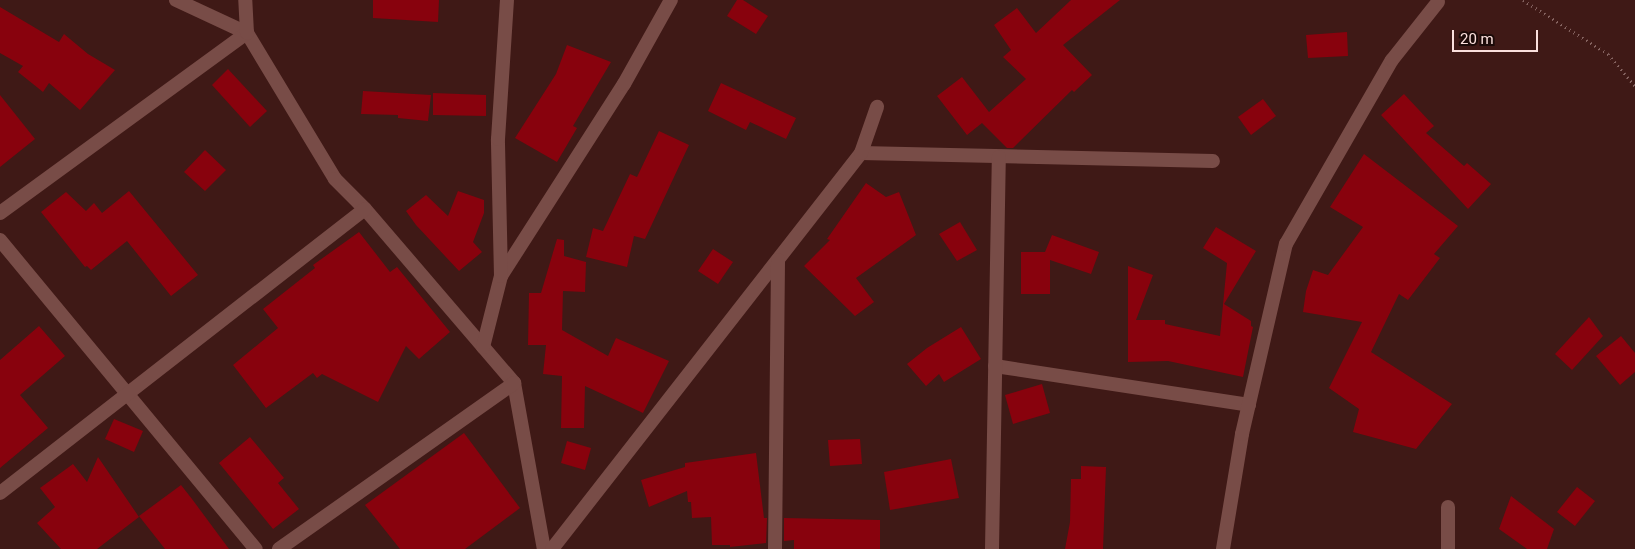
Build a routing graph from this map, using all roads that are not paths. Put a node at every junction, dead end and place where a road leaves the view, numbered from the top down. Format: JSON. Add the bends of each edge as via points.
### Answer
{"nodes":[{"id":1,"x":176,"y":0,"type":"edge"},
{"id":2,"x":245,"y":0,"type":"edge"},
{"id":3,"x":507,"y":0,"type":"edge"},
{"id":4,"x":672,"y":0,"type":"edge"},
{"id":5,"x":1438,"y":2,"type":"dead end"},
{"id":6,"x":247,"y":33,"type":"junction"},
{"id":7,"x":877,"y":107,"type":"dead end"},
{"id":8,"x":861,"y":153,"type":"junction"},
{"id":9,"x":999,"y":157,"type":"junction"},
{"id":10,"x":1212,"y":161,"type":"dead end"},
{"id":11,"x":365,"y":209,"type":"junction"},
{"id":12,"x":0,"y":213,"type":"edge"},
{"id":13,"x":0,"y":240,"type":"edge"},
{"id":14,"x":778,"y":260,"type":"junction"},
{"id":15,"x":501,"y":276,"type":"junction"},
{"id":16,"x":483,"y":347,"type":"junction"},
{"id":17,"x":995,"y":366,"type":"junction"},
{"id":18,"x":514,"y":383,"type":"junction"},
{"id":19,"x":127,"y":394,"type":"junction"},
{"id":20,"x":1249,"y":405,"type":"junction"},
{"id":21,"x":0,"y":493,"type":"edge"},
{"id":22,"x":1448,"y":507,"type":"dead end"},
{"id":23,"x":256,"y":549,"type":"edge"},
{"id":24,"x":279,"y":549,"type":"edge"},
{"id":25,"x":544,"y":549,"type":"edge"},
{"id":26,"x":552,"y":549,"type":"edge"},
{"id":27,"x":775,"y":549,"type":"edge"},
{"id":28,"x":992,"y":549,"type":"edge"},
{"id":29,"x":1223,"y":549,"type":"edge"},
{"id":30,"x":1448,"y":549,"type":"edge"}],
"edges":[{"from":1,"to":6,"type":"street"},
{"from":2,"to":6,"type":"street"},
{"from":3,"to":15,"type":"street","via":[[498,139]]},
{"from":4,"to":15,"type":"street","via":[[624,84]]},
{"from":5,"to":20,"type":"street","via":[[1392,60],[1286,244]]},
{"from":6,"to":11,"type":"street","via":[[336,179]]},
{"from":6,"to":12,"type":"street"},
{"from":7,"to":8,"type":"street"},
{"from":8,"to":9,"type":"street"},
{"from":8,"to":14,"type":"street"},
{"from":9,"to":10,"type":"street"},
{"from":9,"to":17,"type":"street"},
{"from":11,"to":16,"type":"street"},
{"from":11,"to":19,"type":"street"},
{"from":13,"to":19,"type":"street"},
{"from":14,"to":26,"type":"street"},
{"from":14,"to":27,"type":"street"},
{"from":15,"to":16,"type":"street"},
{"from":16,"to":18,"type":"street"},
{"from":17,"to":20,"type":"street"},
{"from":17,"to":28,"type":"street"},
{"from":18,"to":24,"type":"street"},
{"from":18,"to":25,"type":"street"},
{"from":19,"to":21,"type":"street"},
{"from":19,"to":23,"type":"street"},
{"from":20,"to":29,"type":"street"},
{"from":22,"to":30,"type":"street"}]}
